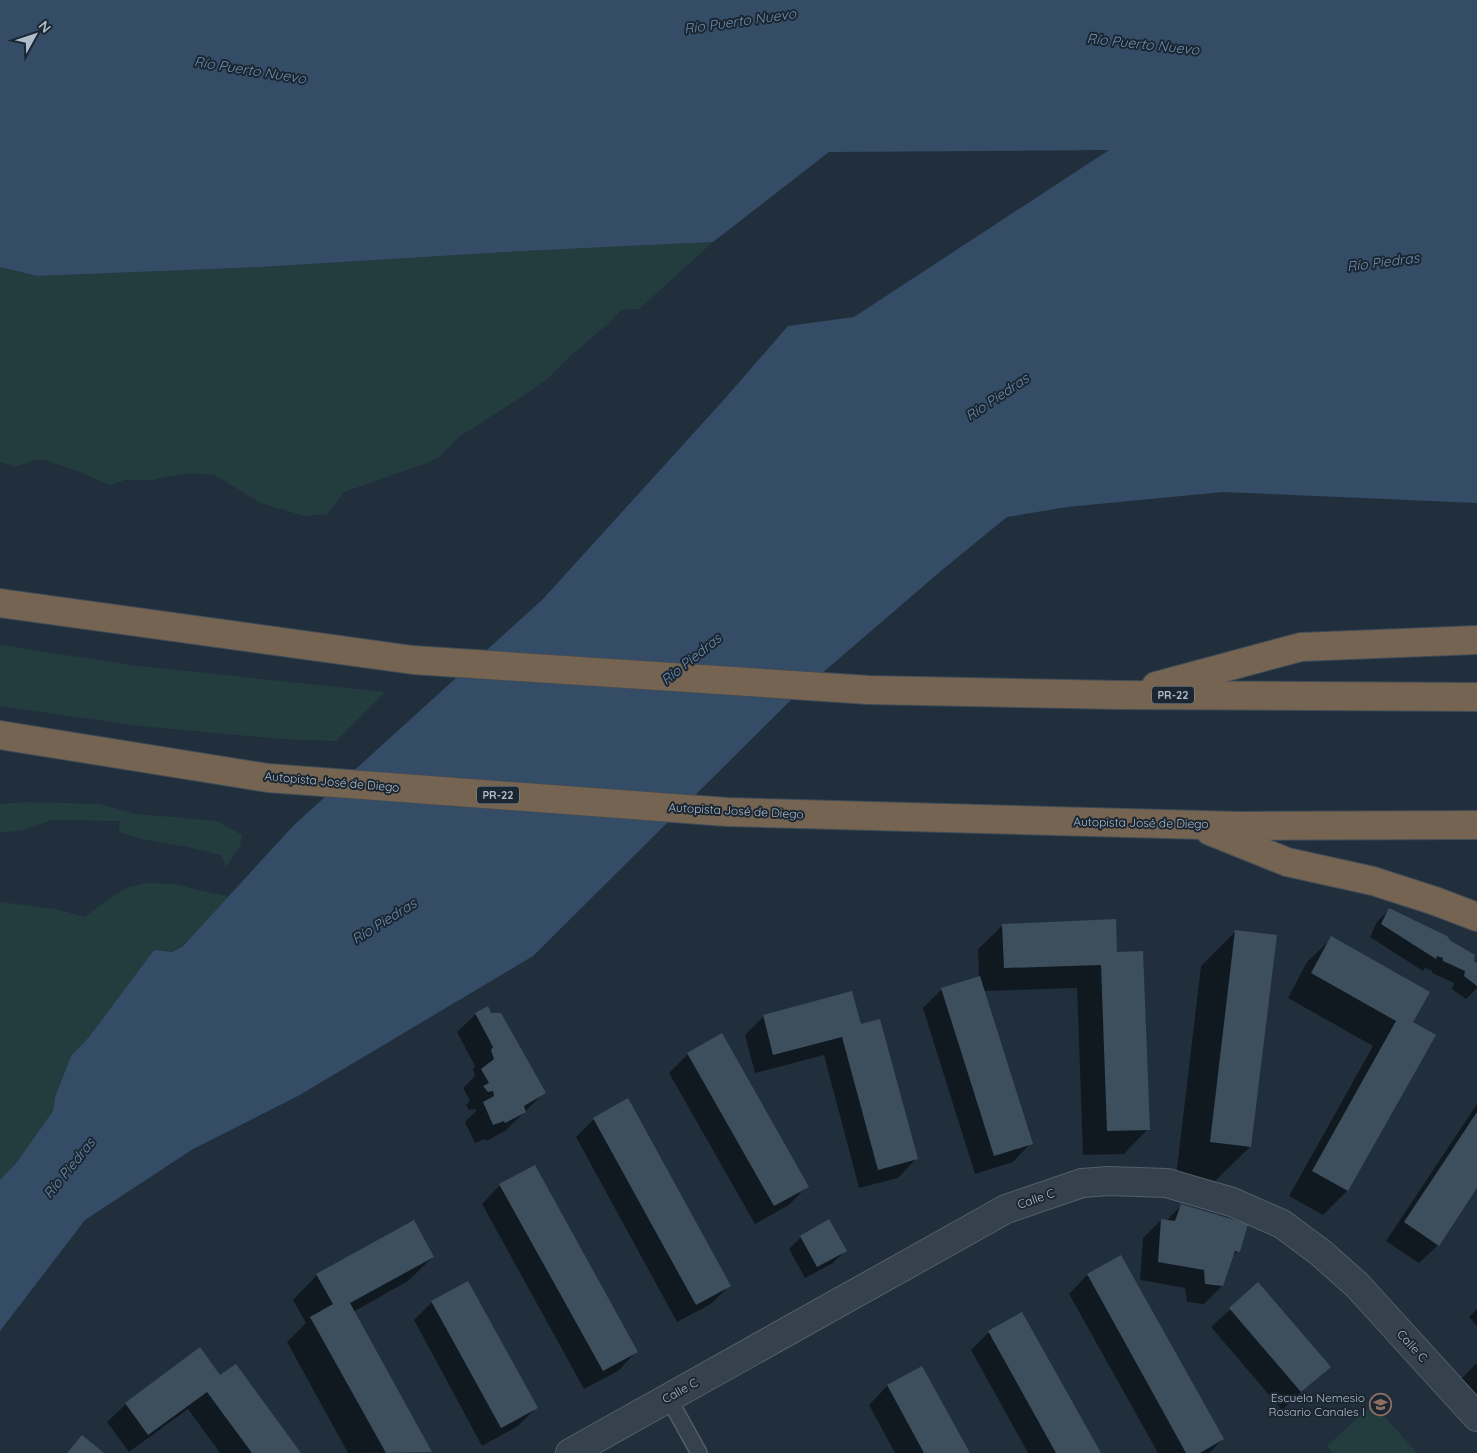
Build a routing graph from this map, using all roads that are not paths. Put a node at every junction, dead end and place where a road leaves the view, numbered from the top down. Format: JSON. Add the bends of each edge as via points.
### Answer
{"nodes":[{"id":1,"x":0,"y":604,"type":"edge"},
{"id":2,"x":1477,"y":640,"type":"edge"},
{"id":3,"x":1120,"y":695,"type":"junction"},
{"id":4,"x":1477,"y":697,"type":"edge"},
{"id":5,"x":0,"y":735,"type":"edge"},
{"id":6,"x":1192,"y":824,"type":"junction"},
{"id":7,"x":1477,"y":825,"type":"edge"},
{"id":8,"x":1477,"y":917,"type":"edge"},
{"id":9,"x":668,"y":1397,"type":"junction"},
{"id":10,"x":1477,"y":1417,"type":"edge"},
{"id":11,"x":570,"y":1453,"type":"edge"},
{"id":12,"x":699,"y":1453,"type":"edge"}],
"edges":[{"from":1,"to":3,"type":"highway","number":"PR-22","via":[[413,660],[869,690]]},
{"from":2,"to":3,"type":"highway","via":[[1301,648]]},
{"from":3,"to":4,"type":"highway","number":"PR-22"},
{"from":5,"to":6,"type":"highway","name":"Autopista José de Diego","number":"PR-22","via":[[268,778],[727,812]]},
{"from":6,"to":7,"type":"highway","name":"Autopista José de Diego","number":"PR-22"},
{"from":6,"to":8,"type":"highway","via":[[1287,862],[1373,881]]},
{"from":9,"to":10,"type":"street","name":"Calle C","via":[[1006,1209],[1082,1183],[1108,1181],[1167,1184],[1232,1202],[1282,1224],[1322,1253],[1357,1285]]},
{"from":9,"to":11,"type":"street","name":"Calle C"},
{"from":9,"to":12,"type":"lane"}]}
